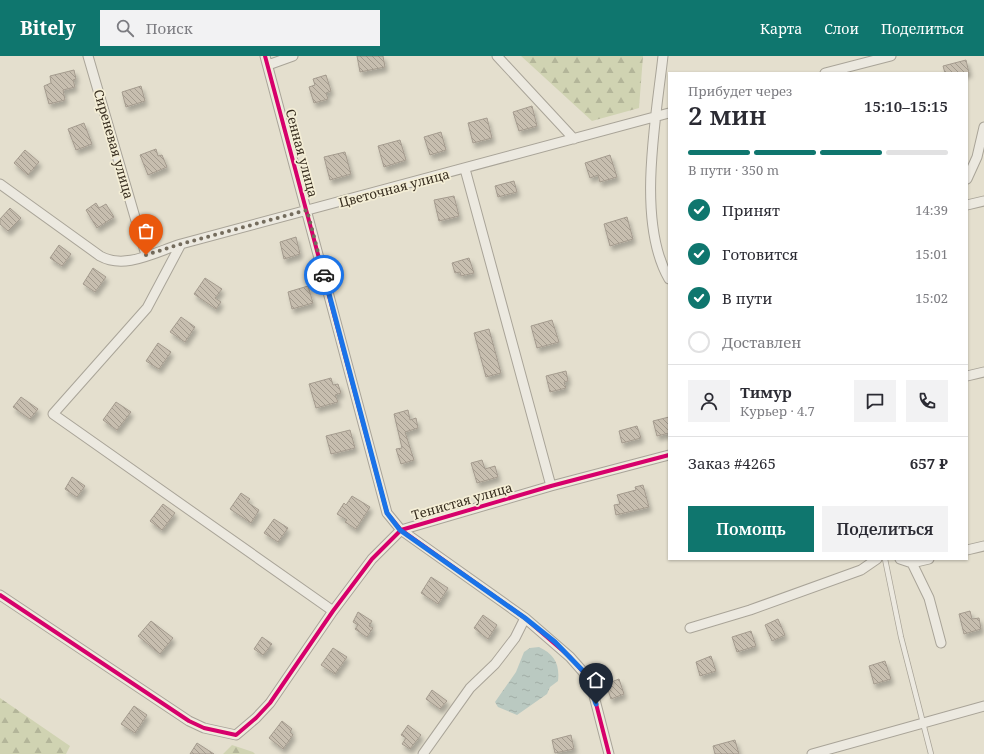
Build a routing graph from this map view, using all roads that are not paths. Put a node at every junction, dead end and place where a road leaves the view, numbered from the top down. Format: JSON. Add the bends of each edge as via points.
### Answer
{"nodes":[{"id":1,"x":88,"y":56,"type":"edge"},
{"id":2,"x":265,"y":56,"type":"edge"},
{"id":3,"x":293,"y":56,"type":"edge"},
{"id":4,"x":497,"y":56,"type":"edge"},
{"id":5,"x":663,"y":56,"type":"edge"},
{"id":6,"x":891,"y":56,"type":"edge"},
{"id":7,"x":268,"y":65,"type":"junction"},
{"id":8,"x":829,"y":72,"type":"edge"},
{"id":9,"x":668,"y":113,"type":"edge"},
{"id":10,"x":656,"y":116,"type":"junction"},
{"id":11,"x":984,"y":127,"type":"edge"},
{"id":12,"x":574,"y":139,"type":"junction"},
{"id":13,"x":465,"y":169,"type":"junction"},
{"id":14,"x":968,"y":177,"type":"edge"},
{"id":15,"x":0,"y":184,"type":"edge"},
{"id":16,"x":984,"y":201,"type":"edge"},
{"id":17,"x":968,"y":205,"type":"edge"},
{"id":18,"x":307,"y":210,"type":"junction"},
{"id":19,"x":181,"y":244,"type":"junction"},
{"id":20,"x":146,"y":255,"type":"junction"},
{"id":21,"x":668,"y":277,"type":"edge"},
{"id":22,"x":984,"y":372,"type":"edge"},
{"id":23,"x":968,"y":376,"type":"edge"},
{"id":24,"x":668,"y":456,"type":"edge"},
{"id":25,"x":551,"y":486,"type":"junction"},
{"id":26,"x":400,"y":530,"type":"junction"},
{"id":27,"x":984,"y":546,"type":"edge"},
{"id":28,"x":968,"y":550,"type":"edge"},
{"id":29,"x":876,"y":560,"type":"edge"},
{"id":30,"x":885,"y":560,"type":"edge"},
{"id":31,"x":903,"y":560,"type":"edge"},
{"id":32,"x":925,"y":560,"type":"edge"},
{"id":33,"x":912,"y":563,"type":"junction"},
{"id":34,"x":0,"y":595,"type":"edge"},
{"id":35,"x":333,"y":611,"type":"junction"},
{"id":36,"x":525,"y":618,"type":"junction"},
{"id":37,"x":690,"y":628,"type":"dead end"},
{"id":38,"x":941,"y":643,"type":"dead end"},
{"id":39,"x":984,"y":706,"type":"edge"},
{"id":40,"x":923,"y":722,"type":"junction"},
{"id":41,"x":423,"y":754,"type":"edge"},
{"id":42,"x":609,"y":754,"type":"edge"},
{"id":43,"x":812,"y":754,"type":"edge"},
{"id":44,"x":931,"y":754,"type":"edge"}],
"edges":[{"from":1,"to":20,"type":"street","name":"Сиреневая улица"},
{"from":2,"to":7,"type":"street","name":"Сенная улица"},
{"from":3,"to":7,"type":"street"},
{"from":4,"to":12,"type":"street"},
{"from":5,"to":10,"type":"street"},
{"from":6,"to":8,"type":"street"},
{"from":7,"to":18,"type":"street","name":"Сенная улица"},
{"from":9,"to":10,"type":"street","name":"Цветочная улица"},
{"from":10,"to":12,"type":"street","name":"Цветочная улица"},
{"from":10,"to":21,"type":"street","via":[[651,199],[662,266]]},
{"from":11,"to":14,"type":"street","via":[[977,157]]},
{"from":12,"to":13,"type":"street","name":"Цветочная улица"},
{"from":13,"to":18,"type":"street","name":"Цветочная улица"},
{"from":13,"to":25,"type":"street"},
{"from":15,"to":20,"type":"street","name":"Цветочная улица","via":[[108,260],[127,262]]},
{"from":16,"to":17,"type":"street"},
{"from":18,"to":19,"type":"street","name":"Цветочная улица"},
{"from":18,"to":26,"type":"street","name":"Сенная улица","via":[[384,505]]},
{"from":19,"to":20,"type":"street","name":"Цветочная улица"},
{"from":19,"to":35,"type":"street","via":[[147,308],[53,414]]},
{"from":22,"to":23,"type":"street"},
{"from":24,"to":25,"type":"street","name":"Тенистая улица"},
{"from":25,"to":26,"type":"street","name":"Тенистая улица"},
{"from":26,"to":35,"type":"street","name":"Тенистая улица","via":[[372,559]]},
{"from":26,"to":36,"type":"street","name":"Сенная улица"},
{"from":27,"to":28,"type":"street"},
{"from":29,"to":37,"type":"street","via":[[861,570],[750,610]]},
{"from":30,"to":40,"type":"lane","via":[[901,637]]},
{"from":31,"to":33,"type":"street"},
{"from":32,"to":33,"type":"street"},
{"from":33,"to":38,"type":"street","via":[[929,598]]},
{"from":34,"to":35,"type":"street","name":"Тенистая улица","via":[[189,722],[236,735],[270,703]]},
{"from":36,"to":41,"type":"street","via":[[515,638],[495,664],[470,688]]},
{"from":36,"to":42,"type":"street","name":"Сенная улица","via":[[555,642],[586,674]]},
{"from":39,"to":40,"type":"street"},
{"from":40,"to":43,"type":"street"},
{"from":40,"to":44,"type":"lane"}]}
